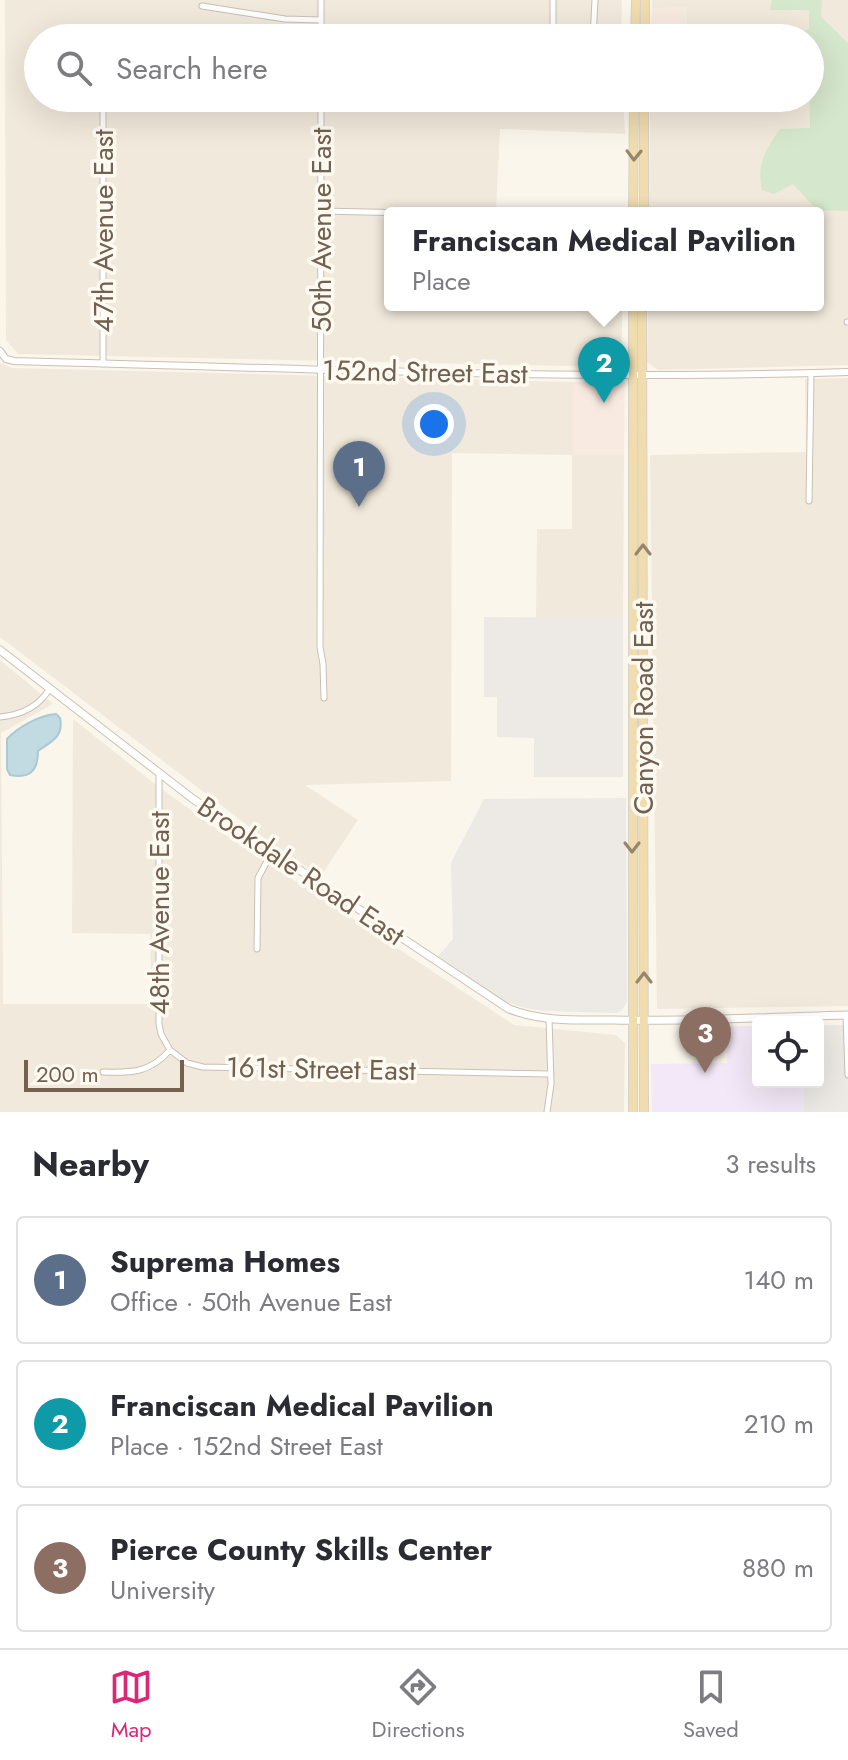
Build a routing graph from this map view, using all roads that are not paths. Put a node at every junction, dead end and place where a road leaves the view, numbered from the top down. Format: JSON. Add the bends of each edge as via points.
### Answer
{"nodes":[{"id":1,"x":321,"y":0,"type":"edge"},
{"id":2,"x":553,"y":0,"type":"edge"},
{"id":3,"x":595,"y":0,"type":"edge"},
{"id":4,"x":636,"y":0,"type":"edge"},
{"id":5,"x":645,"y":0,"type":"edge"},
{"id":6,"x":202,"y":6,"type":"dead end"},
{"id":7,"x":321,"y":20,"type":"junction"},
{"id":8,"x":321,"y":24,"type":"edge"},
{"id":9,"x":553,"y":24,"type":"edge"},
{"id":10,"x":594,"y":24,"type":"edge"},
{"id":11,"x":635,"y":24,"type":"edge"},
{"id":12,"x":645,"y":24,"type":"edge"},
{"id":13,"x":103,"y":112,"type":"edge"},
{"id":14,"x":321,"y":112,"type":"edge"},
{"id":15,"x":636,"y":112,"type":"edge"},
{"id":16,"x":639,"y":112,"type":"edge"},
{"id":17,"x":644,"y":112,"type":"edge"},
{"id":18,"x":644,"y":121,"type":"junction"},
{"id":19,"x":633,"y":207,"type":"edge"},
{"id":20,"x":644,"y":207,"type":"edge"},
{"id":21,"x":321,"y":211,"type":"junction"},
{"id":22,"x":384,"y":212,"type":"edge"},
{"id":23,"x":633,"y":311,"type":"edge"},
{"id":24,"x":642,"y":311,"type":"edge"},
{"id":25,"x":2,"y":354,"type":"edge"},
{"id":26,"x":103,"y":364,"type":"junction"},
{"id":27,"x":320,"y":369,"type":"junction"},
{"id":28,"x":848,"y":372,"type":"edge"},
{"id":29,"x":811,"y":374,"type":"junction"},
{"id":30,"x":637,"y":377,"type":"junction"},
{"id":31,"x":809,"y":501,"type":"dead end"},
{"id":32,"x":0,"y":650,"type":"edge"},
{"id":33,"x":50,"y":688,"type":"junction"},
{"id":34,"x":324,"y":698,"type":"dead end"},
{"id":35,"x":0,"y":717,"type":"edge"},
{"id":36,"x":159,"y":774,"type":"junction"},
{"id":37,"x":272,"y":852,"type":"junction"},
{"id":38,"x":257,"y":949,"type":"dead end"},
{"id":39,"x":847,"y":1015,"type":"edge"},
{"id":40,"x":549,"y":1018,"type":"junction"},
{"id":41,"x":632,"y":1021,"type":"junction"},
{"id":42,"x":644,"y":1021,"type":"junction"},
{"id":43,"x":170,"y":1050,"type":"junction"},
{"id":44,"x":103,"y":1072,"type":"dead end"},
{"id":45,"x":551,"y":1074,"type":"junction"},
{"id":46,"x":848,"y":1075,"type":"edge"},
{"id":47,"x":547,"y":1112,"type":"edge"},
{"id":48,"x":633,"y":1112,"type":"edge"},
{"id":49,"x":644,"y":1112,"type":"edge"}],
"edges":[{"from":1,"to":7,"type":"street"},
{"from":2,"to":9,"type":"street"},
{"from":3,"to":10,"type":"street"},
{"from":4,"to":11,"type":"main road"},
{"from":5,"to":12,"type":"main road"},
{"from":6,"to":7,"type":"street"},
{"from":7,"to":8,"type":"street"},
{"from":13,"to":26,"type":"street","name":"47th Avenue East"},
{"from":14,"to":21,"type":"street","name":"50th Avenue East"},
{"from":15,"to":19,"type":"main road","one_way":true},
{"from":16,"to":18,"type":"main road"},
{"from":17,"to":18,"type":"main road"},
{"from":18,"to":20,"type":"main road"},
{"from":21,"to":22,"type":"street"},
{"from":21,"to":27,"type":"street","name":"50th Avenue East"},
{"from":23,"to":30,"type":"main road","name":"Canyon Road East"},
{"from":24,"to":30,"type":"main road","name":"Canyon Road East"},
{"from":25,"to":26,"type":"street","name":"152nd Street East","via":[[14,361]]},
{"from":26,"to":27,"type":"street","name":"152nd Street East"},
{"from":27,"to":30,"type":"street","name":"152nd Street East"},
{"from":27,"to":34,"type":"street","name":"50th Avenue East"},
{"from":28,"to":29,"type":"street","name":"152nd Street East"},
{"from":29,"to":30,"type":"street","name":"152nd Street East"},
{"from":29,"to":31,"type":"street"},
{"from":30,"to":41,"type":"main road","name":"Canyon Road East","one_way":true},
{"from":42,"to":30,"type":"main road","name":"Canyon Road East","one_way":true},
{"from":32,"to":33,"type":"main road","name":"Brookdale Road East"},
{"from":33,"to":35,"type":"street","via":[[33,707]]},
{"from":33,"to":36,"type":"main road","name":"Brookdale Road East"},
{"from":36,"to":37,"type":"main road","name":"Brookdale Road East"},
{"from":36,"to":43,"type":"street","name":"48th Avenue East","via":[[159,1024]]},
{"from":37,"to":38,"type":"street","via":[[258,878]]},
{"from":37,"to":40,"type":"main road","name":"Brookdale Road East","via":[[501,1004]]},
{"from":39,"to":42,"type":"main road","name":"Brookdale Road East"},
{"from":39,"to":46,"type":"street"},
{"from":40,"to":41,"type":"main road","name":"Brookdale Road East"},
{"from":40,"to":45,"type":"street"},
{"from":41,"to":42,"type":"main road","name":"Brookdale Road East"},
{"from":41,"to":48,"type":"main road","name":"Canyon Road East"},
{"from":42,"to":49,"type":"main road","name":"Canyon Road East"},
{"from":43,"to":44,"type":"street","via":[[140,1071]]},
{"from":43,"to":45,"type":"street","name":"161st Street East","via":[[203,1067]]},
{"from":45,"to":47,"type":"street"}]}
